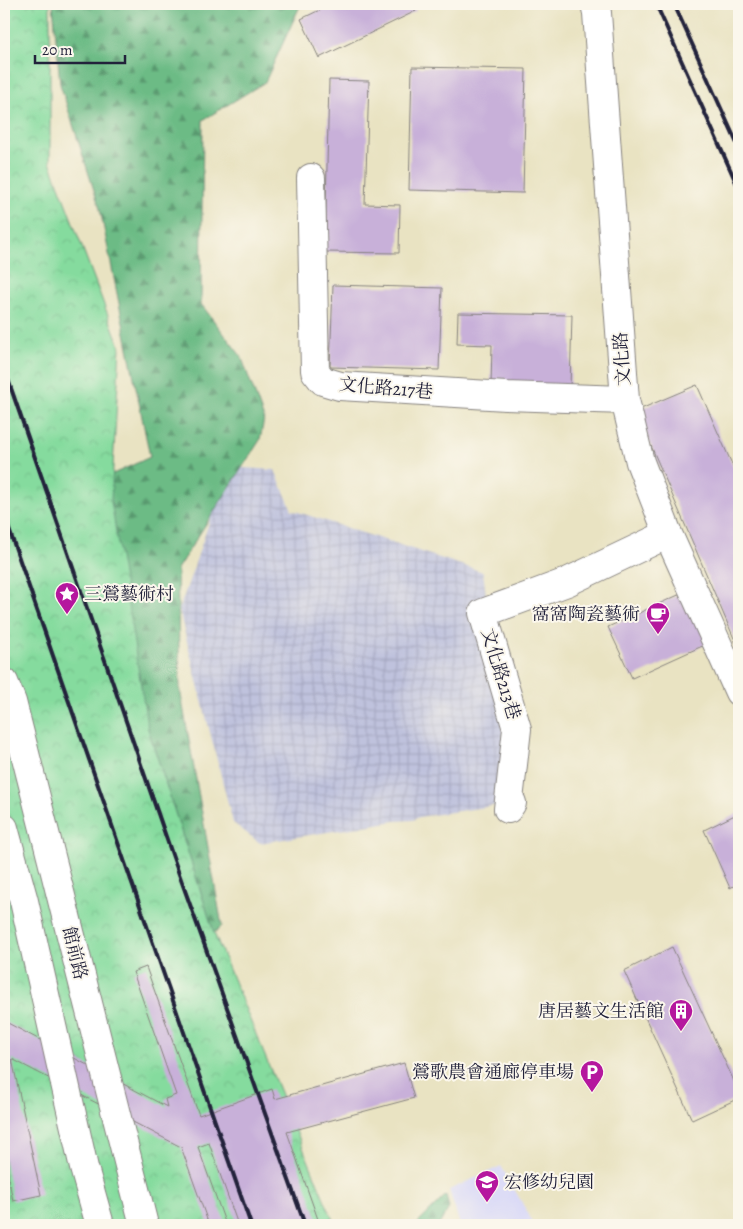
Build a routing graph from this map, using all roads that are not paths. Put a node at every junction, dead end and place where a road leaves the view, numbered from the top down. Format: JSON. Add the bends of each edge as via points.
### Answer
{"nodes":[{"id":1,"x":594,"y":4,"type":"edge"},
{"id":2,"x":311,"y":178,"type":"dead end"},
{"id":3,"x":625,"y":400,"type":"junction"},
{"id":4,"x":668,"y":534,"type":"junction"},
{"id":5,"x":4,"y":682,"type":"edge"},
{"id":6,"x":739,"y":692,"type":"edge"},
{"id":7,"x":512,"y":803,"type":"dead end"},
{"id":8,"x":4,"y":828,"type":"edge"},
{"id":9,"x":100,"y":1225,"type":"edge"},
{"id":10,"x":144,"y":1225,"type":"edge"}],
"edges":[{"from":1,"to":3,"type":"street","name":"文化路"},
{"from":2,"to":3,"type":"street","name":"文化路217巷","via":[[315,371],[323,381],[340,386]]},
{"from":3,"to":4,"type":"street","name":"文化路","via":[[640,462]]},
{"from":4,"to":6,"type":"street","name":"文化路"},
{"from":4,"to":7,"type":"street","name":"文化路213巷","via":[[568,582],[483,613],[517,729],[508,809]]},
{"from":5,"to":10,"type":"street","name":"館前路","via":[[12,702]]},
{"from":8,"to":9,"type":"street"}]}
